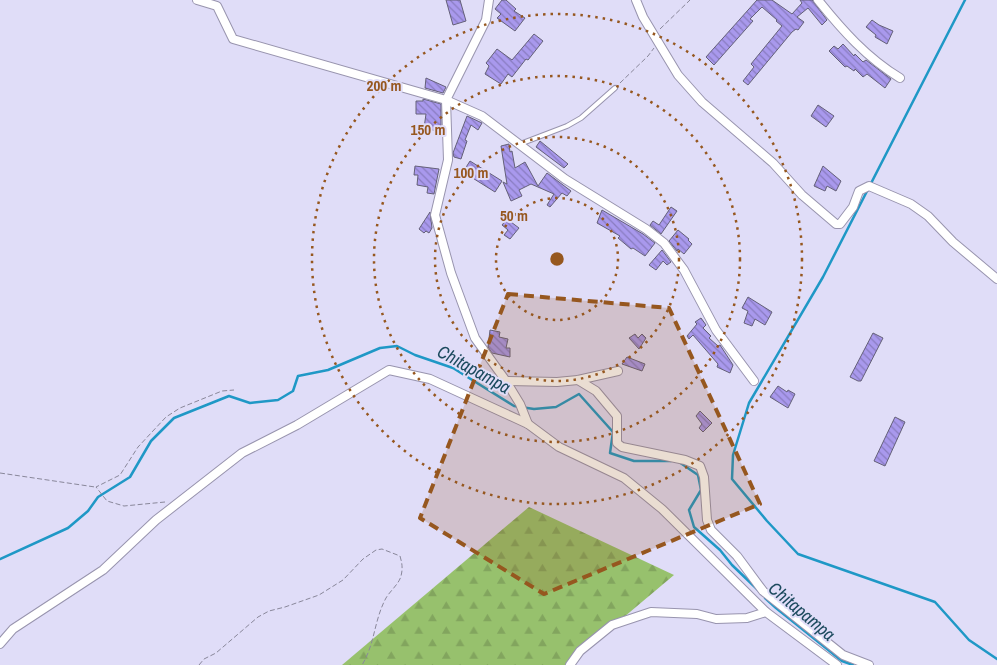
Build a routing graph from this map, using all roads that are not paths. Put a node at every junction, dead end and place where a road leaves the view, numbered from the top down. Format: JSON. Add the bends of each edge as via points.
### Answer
{"nodes":[{"id":1,"x":197,"y":0,"type":"edge"},
{"id":2,"x":488,"y":0,"type":"edge"},
{"id":3,"x":636,"y":0,"type":"edge"},
{"id":4,"x":818,"y":0,"type":"edge"},
{"id":5,"x":217,"y":3,"type":"edge"},
{"id":6,"x":900,"y":78,"type":"dead end"},
{"id":7,"x":615,"y":88,"type":"road end"},
{"id":8,"x":446,"y":100,"type":"junction"},
{"id":9,"x":520,"y":144,"type":"junction"},
{"id":10,"x":997,"y":279,"type":"edge"},
{"id":11,"x":618,"y":371,"type":"dead end"},
{"id":12,"x":578,"y":380,"type":"junction"},
{"id":13,"x":506,"y":381,"type":"junction"},
{"id":14,"x":754,"y":381,"type":"dead end"},
{"id":15,"x":527,"y":421,"type":"junction"},
{"id":16,"x":766,"y":612,"type":"junction"},
{"id":17,"x":0,"y":644,"type":"edge"},
{"id":18,"x":570,"y":665,"type":"edge"},
{"id":19,"x":837,"y":665,"type":"edge"},
{"id":20,"x":869,"y":665,"type":"edge"}],
"edges":[{"from":1,"to":5,"type":"street"},
{"from":2,"to":8,"type":"street","via":[[486,20]]},
{"from":3,"to":10,"type":"street","via":[[678,75],[702,102],[773,163],[802,195],[836,224],[840,224],[849,212],[859,191],[869,186],[911,204],[928,216]]},
{"from":4,"to":6,"type":"street","via":[[841,29]]},
{"from":5,"to":8,"type":"street","via":[[233,39]]},
{"from":7,"to":9,"type":"lane","via":[[582,118]]},
{"from":8,"to":9,"type":"street","via":[[482,116]]},
{"from":8,"to":13,"type":"street","via":[[448,160],[435,216],[451,273],[475,338]]},
{"from":9,"to":14,"type":"street","via":[[565,178],[664,243],[684,270],[716,330]]},
{"from":11,"to":12,"type":"street"},
{"from":12,"to":13,"type":"street"},
{"from":12,"to":20,"type":"street","via":[[596,392],[617,416],[619,445],[700,466],[711,530],[737,556],[763,591],[843,655]]},
{"from":13,"to":15,"type":"street"},
{"from":15,"to":16,"type":"street","via":[[560,447],[624,478],[662,509]]},
{"from":15,"to":17,"type":"street","via":[[430,379],[389,370],[297,425],[242,453],[156,520],[103,570],[13,628]]},
{"from":16,"to":18,"type":"street","via":[[747,618],[716,619],[698,614],[651,612],[612,625],[580,651]]},
{"from":16,"to":19,"type":"street"}]}
